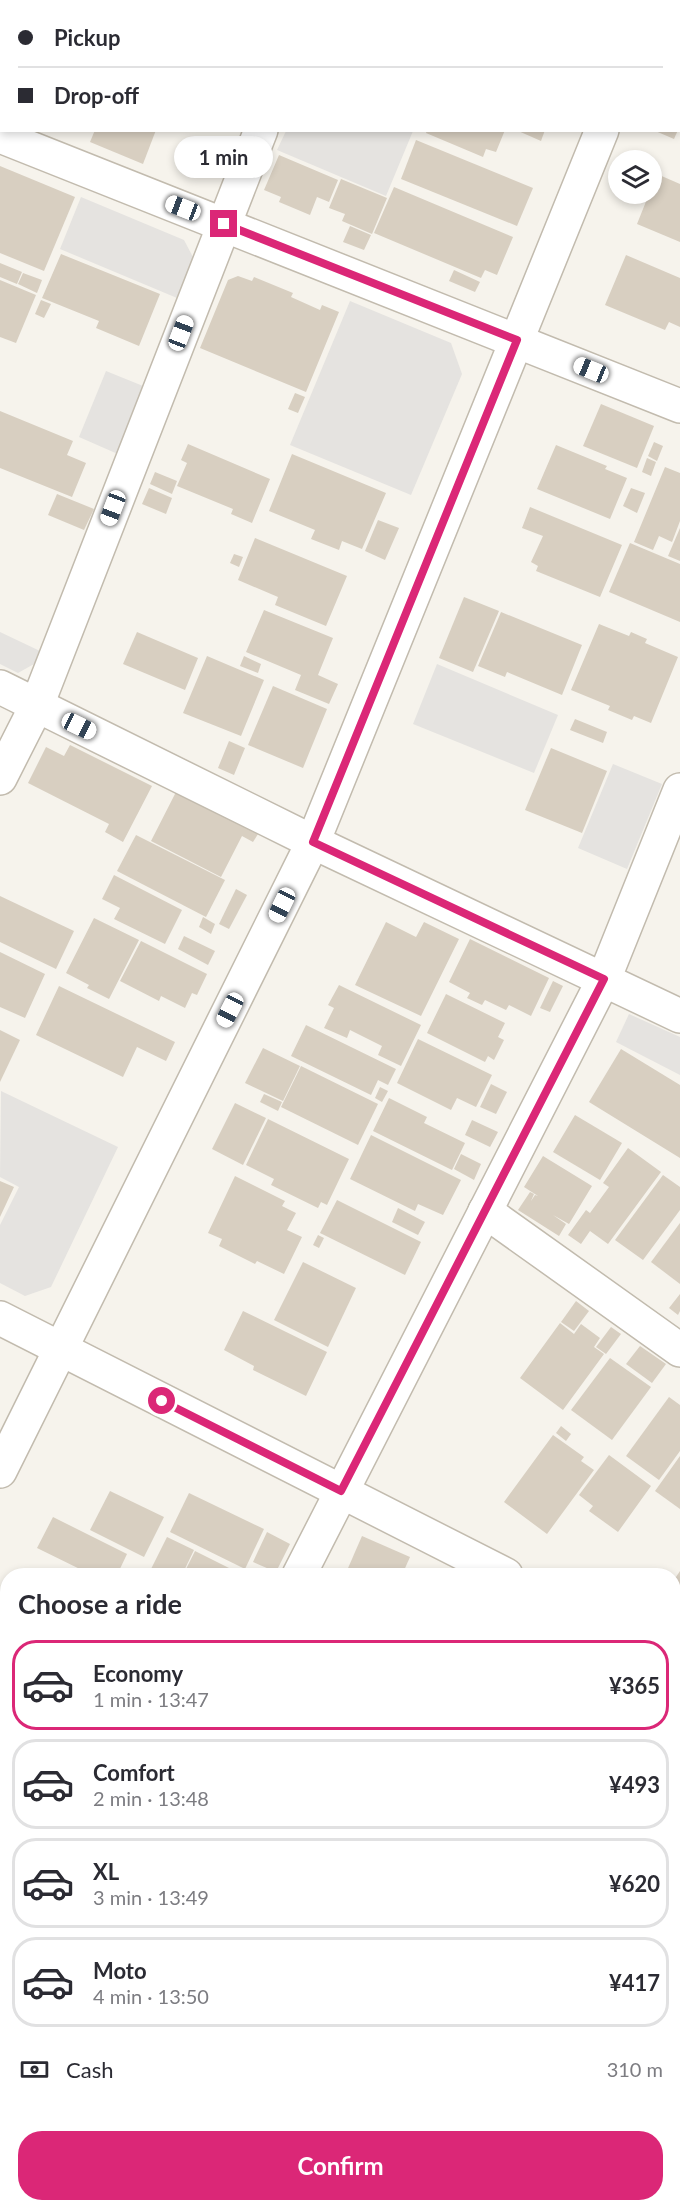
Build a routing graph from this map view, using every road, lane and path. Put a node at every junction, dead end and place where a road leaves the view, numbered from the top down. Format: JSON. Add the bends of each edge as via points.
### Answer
{"nodes":[{"id":1,"x":260,"y":132,"type":"edge"},
{"id":2,"x":601,"y":132,"type":"edge"},
{"id":3,"x":0,"y":136,"type":"edge"},
{"id":4,"x":224,"y":224,"type":"junction"},
{"id":5,"x":517,"y":340,"type":"junction"},
{"id":6,"x":680,"y":406,"type":"edge"},
{"id":7,"x":0,"y":687,"type":"edge"},
{"id":8,"x":37,"y":705,"type":"junction"},
{"id":9,"x":0,"y":778,"type":"edge"},
{"id":10,"x":680,"y":790,"type":"edge"},
{"id":11,"x":313,"y":842,"type":"junction"},
{"id":12,"x":604,"y":979,"type":"junction"},
{"id":13,"x":680,"y":1016,"type":"edge"},
{"id":14,"x":485,"y":1211,"type":"junction"},
{"id":15,"x":0,"y":1318,"type":"edge"},
{"id":16,"x":680,"y":1350,"type":"edge"},
{"id":17,"x":62,"y":1351,"type":"junction"},
{"id":18,"x":0,"y":1471,"type":"edge"},
{"id":19,"x":341,"y":1491,"type":"junction"},
{"id":20,"x":302,"y":1568,"type":"edge"},
{"id":21,"x":492,"y":1568,"type":"edge"}],
"edges":[{"from":1,"to":4,"type":"street"},
{"from":2,"to":5,"type":"street"},
{"from":3,"to":4,"type":"street"},
{"from":4,"to":5,"type":"street"},
{"from":4,"to":8,"type":"street"},
{"from":5,"to":6,"type":"street"},
{"from":5,"to":11,"type":"street"},
{"from":7,"to":8,"type":"street"},
{"from":8,"to":9,"type":"street"},
{"from":8,"to":11,"type":"street"},
{"from":10,"to":12,"type":"street"},
{"from":11,"to":12,"type":"street"},
{"from":11,"to":17,"type":"street"},
{"from":12,"to":13,"type":"street"},
{"from":12,"to":14,"type":"street"},
{"from":14,"to":16,"type":"street"},
{"from":14,"to":19,"type":"street"},
{"from":15,"to":17,"type":"street"},
{"from":17,"to":18,"type":"street"},
{"from":17,"to":19,"type":"street"},
{"from":19,"to":20,"type":"street"},
{"from":19,"to":21,"type":"street"}]}
